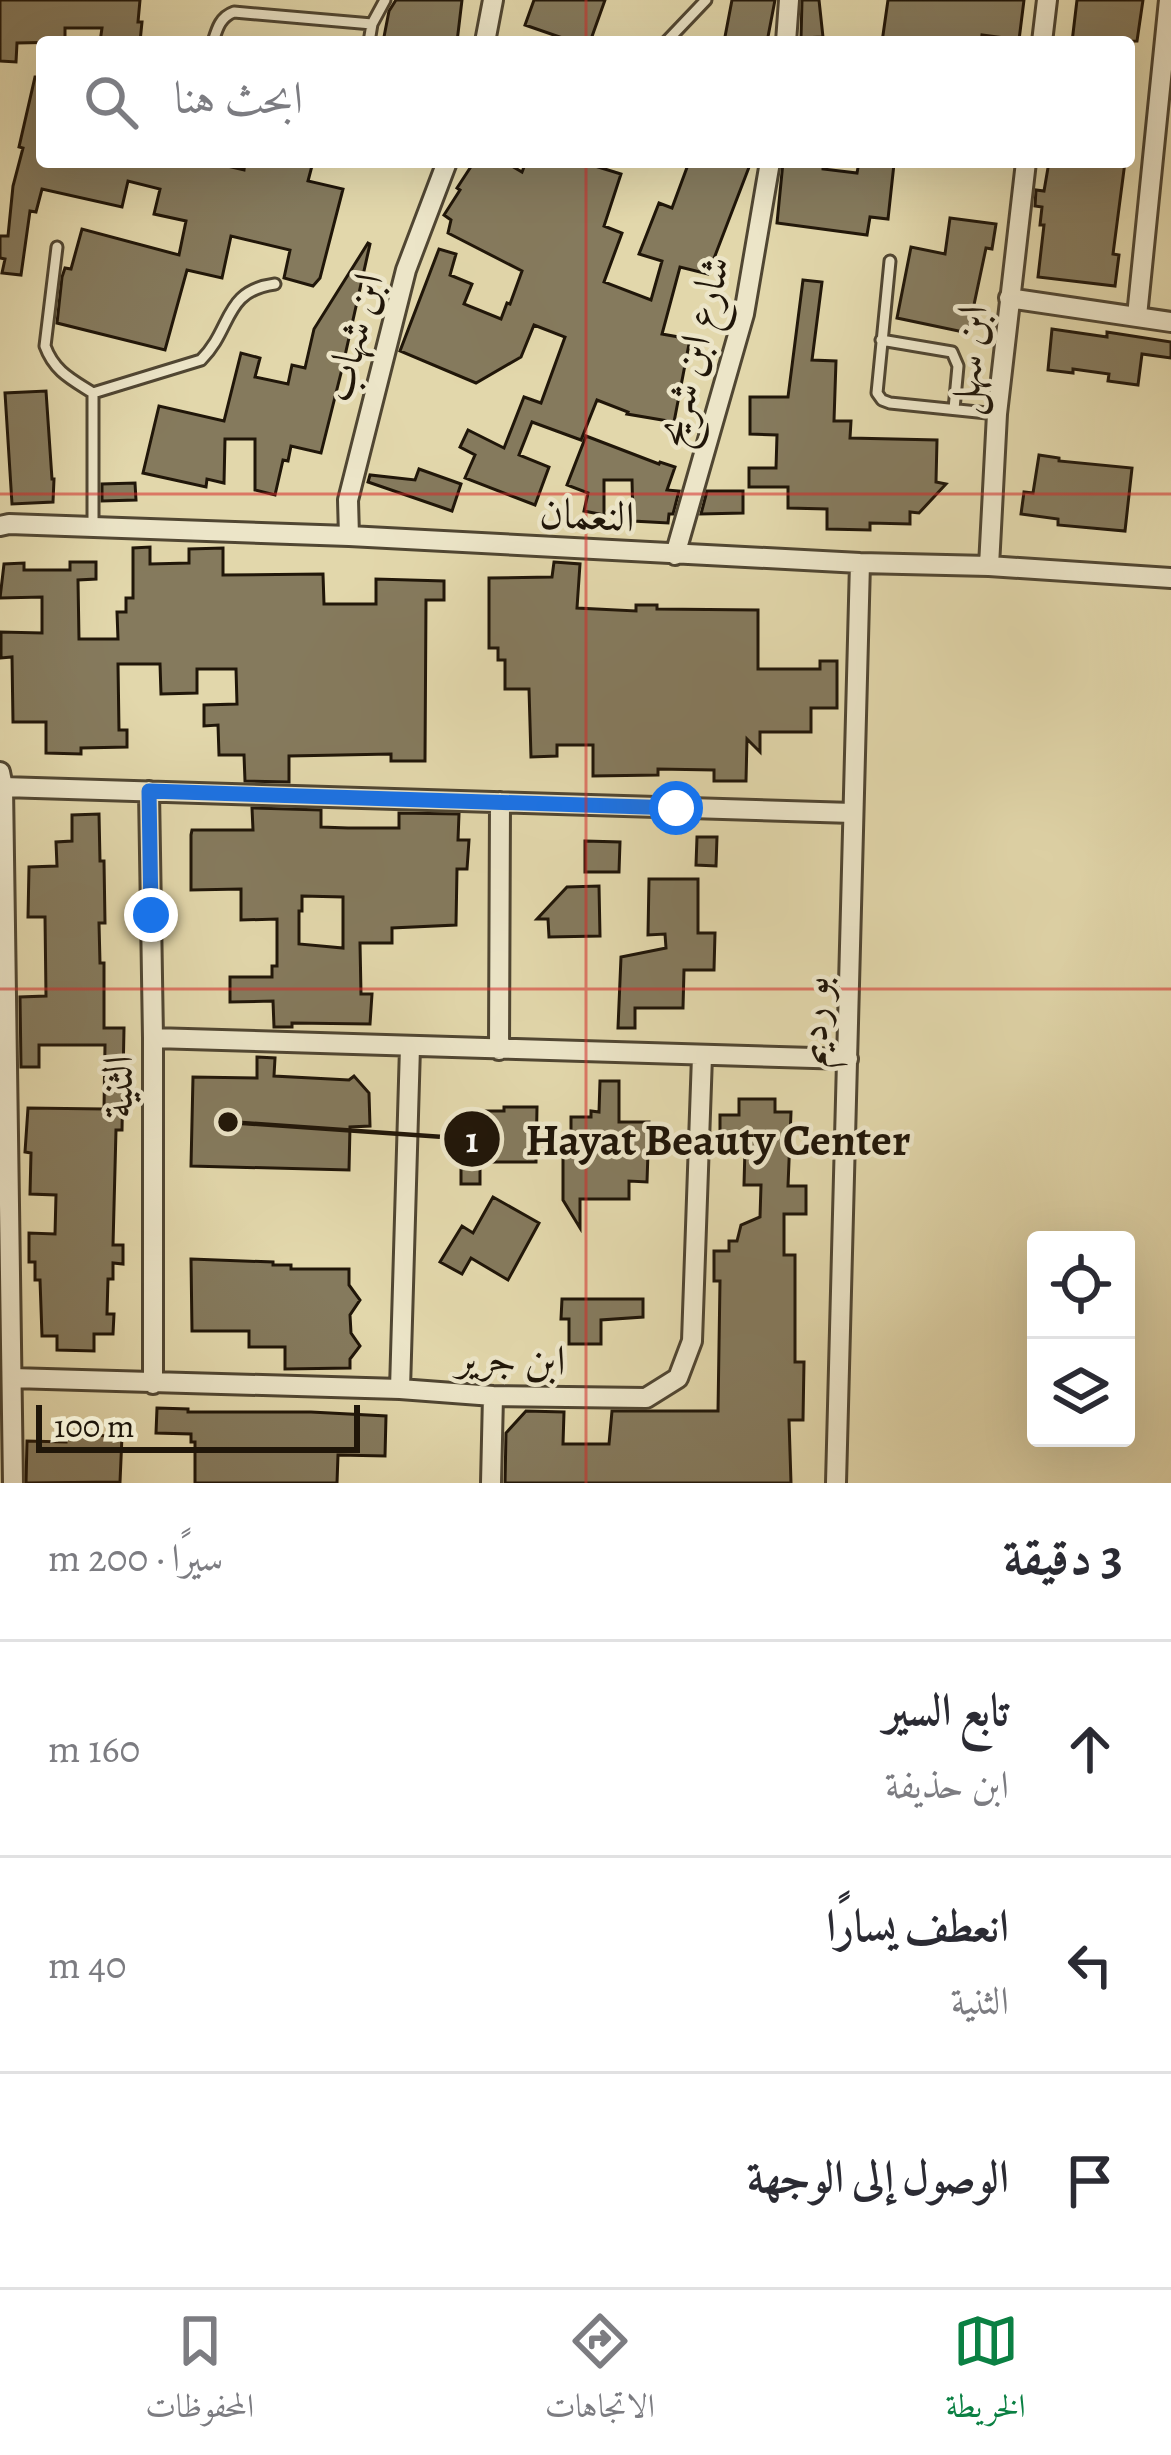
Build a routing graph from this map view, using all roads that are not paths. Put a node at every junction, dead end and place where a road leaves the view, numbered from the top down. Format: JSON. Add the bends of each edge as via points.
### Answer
{"nodes":[{"id":1,"x":385,"y":0,"type":"edge"},
{"id":2,"x":494,"y":0,"type":"edge"},
{"id":3,"x":706,"y":0,"type":"edge"},
{"id":4,"x":789,"y":0,"type":"edge"},
{"id":5,"x":1047,"y":0,"type":"edge"},
{"id":6,"x":1168,"y":0,"type":"edge"},
{"id":7,"x":372,"y":24,"type":"junction"},
{"id":8,"x":215,"y":36,"type":"edge"},
{"id":9,"x":371,"y":36,"type":"edge"},
{"id":10,"x":486,"y":36,"type":"edge"},
{"id":11,"x":672,"y":36,"type":"edge"},
{"id":12,"x":786,"y":36,"type":"edge"},
{"id":13,"x":1043,"y":36,"type":"edge"},
{"id":14,"x":445,"y":168,"type":"edge"},
{"id":15,"x":769,"y":168,"type":"edge"},
{"id":16,"x":1025,"y":168,"type":"edge"},
{"id":17,"x":57,"y":248,"type":"dead end"},
{"id":18,"x":890,"y":261,"type":"dead end"},
{"id":19,"x":275,"y":284,"type":"dead end"},
{"id":20,"x":1009,"y":298,"type":"junction"},
{"id":21,"x":1137,"y":316,"type":"junction"},
{"id":22,"x":1171,"y":322,"type":"edge"},
{"id":23,"x":880,"y":340,"type":"junction"},
{"id":24,"x":93,"y":393,"type":"junction"},
{"id":25,"x":954,"y":409,"type":"junction"},
{"id":26,"x":997,"y":414,"type":"junction"},
{"id":27,"x":93,"y":525,"type":"junction"},
{"id":28,"x":0,"y":526,"type":"edge"},
{"id":29,"x":349,"y":536,"type":"junction"},
{"id":30,"x":675,"y":555,"type":"junction"},
{"id":31,"x":860,"y":563,"type":"junction"},
{"id":32,"x":989,"y":566,"type":"junction"},
{"id":33,"x":1171,"y":578,"type":"edge"},
{"id":34,"x":2,"y":780,"type":"edge"},
{"id":35,"x":149,"y":791,"type":"junction"},
{"id":36,"x":500,"y":802,"type":"junction"},
{"id":37,"x":853,"y":813,"type":"junction"},
{"id":38,"x":153,"y":1038,"type":"junction"},
{"id":39,"x":410,"y":1047,"type":"junction"},
{"id":40,"x":499,"y":1050,"type":"junction"},
{"id":41,"x":702,"y":1057,"type":"junction"},
{"id":42,"x":848,"y":1059,"type":"junction"},
{"id":43,"x":12,"y":1378,"type":"junction"},
{"id":44,"x":153,"y":1384,"type":"junction"},
{"id":45,"x":400,"y":1389,"type":"junction"},
{"id":46,"x":493,"y":1396,"type":"junction"},
{"id":47,"x":13,"y":1483,"type":"edge"},
{"id":48,"x":491,"y":1483,"type":"edge"},
{"id":49,"x":836,"y":1483,"type":"edge"}],
"edges":[{"from":1,"to":7,"type":"lane"},
{"from":2,"to":10,"type":"street"},
{"from":3,"to":11,"type":"lane"},
{"from":4,"to":12,"type":"street"},
{"from":5,"to":13,"type":"street"},
{"from":6,"to":21,"type":"street"},
{"from":7,"to":8,"type":"lane","via":[[234,12]]},
{"from":7,"to":9,"type":"lane"},
{"from":14,"to":29,"type":"street","name":"ابن شهاب","via":[[406,270],[347,500]]},
{"from":15,"to":30,"type":"street","name":"شارع ابن شريح","via":[[744,314]]},
{"from":16,"to":20,"type":"street","name":"ابن سهل"},
{"from":17,"to":24,"type":"lane","via":[[46,346],[59,372]]},
{"from":18,"to":23,"type":"lane"},
{"from":19,"to":24,"type":"lane","via":[[239,298],[201,360]]},
{"from":20,"to":21,"type":"street"},
{"from":20,"to":26,"type":"street","name":"ابن سهل"},
{"from":21,"to":22,"type":"street"},
{"from":23,"to":25,"type":"lane","via":[[952,352]]},
{"from":23,"to":25,"type":"lane","via":[[875,385],[882,400]]},
{"from":24,"to":27,"type":"lane"},
{"from":25,"to":26,"type":"lane"},
{"from":26,"to":32,"type":"street","name":"ابن سهل"},
{"from":27,"to":28,"type":"street","name":"النعمان"},
{"from":27,"to":29,"type":"street","name":"النعمان"},
{"from":29,"to":30,"type":"street","name":"النعمان"},
{"from":30,"to":31,"type":"street","name":"النعمان"},
{"from":31,"to":32,"type":"street","name":"النعمان"},
{"from":31,"to":37,"type":"street","name":"بو رديم"},
{"from":32,"to":33,"type":"street","name":"النعمان"},
{"from":34,"to":35,"type":"street"},
{"from":34,"to":43,"type":"street"},
{"from":35,"to":36,"type":"street"},
{"from":35,"to":38,"type":"street","name":"الثنية"},
{"from":36,"to":37,"type":"street"},
{"from":36,"to":40,"type":"street"},
{"from":37,"to":42,"type":"street","name":"بو رديم"},
{"from":38,"to":39,"type":"street"},
{"from":38,"to":44,"type":"street","name":"الثنية"},
{"from":39,"to":40,"type":"street"},
{"from":39,"to":45,"type":"street"},
{"from":40,"to":41,"type":"street"},
{"from":41,"to":42,"type":"street"},
{"from":41,"to":46,"type":"street","name":"ابن جرير","via":[[692,1341],[678,1378],[646,1398]]},
{"from":42,"to":49,"type":"street","name":"بو رديم"},
{"from":43,"to":44,"type":"street","name":"ابن جرير"},
{"from":43,"to":47,"type":"street"},
{"from":44,"to":45,"type":"street","name":"ابن جرير"},
{"from":45,"to":46,"type":"street","name":"ابن جرير"},
{"from":46,"to":48,"type":"street"}]}
